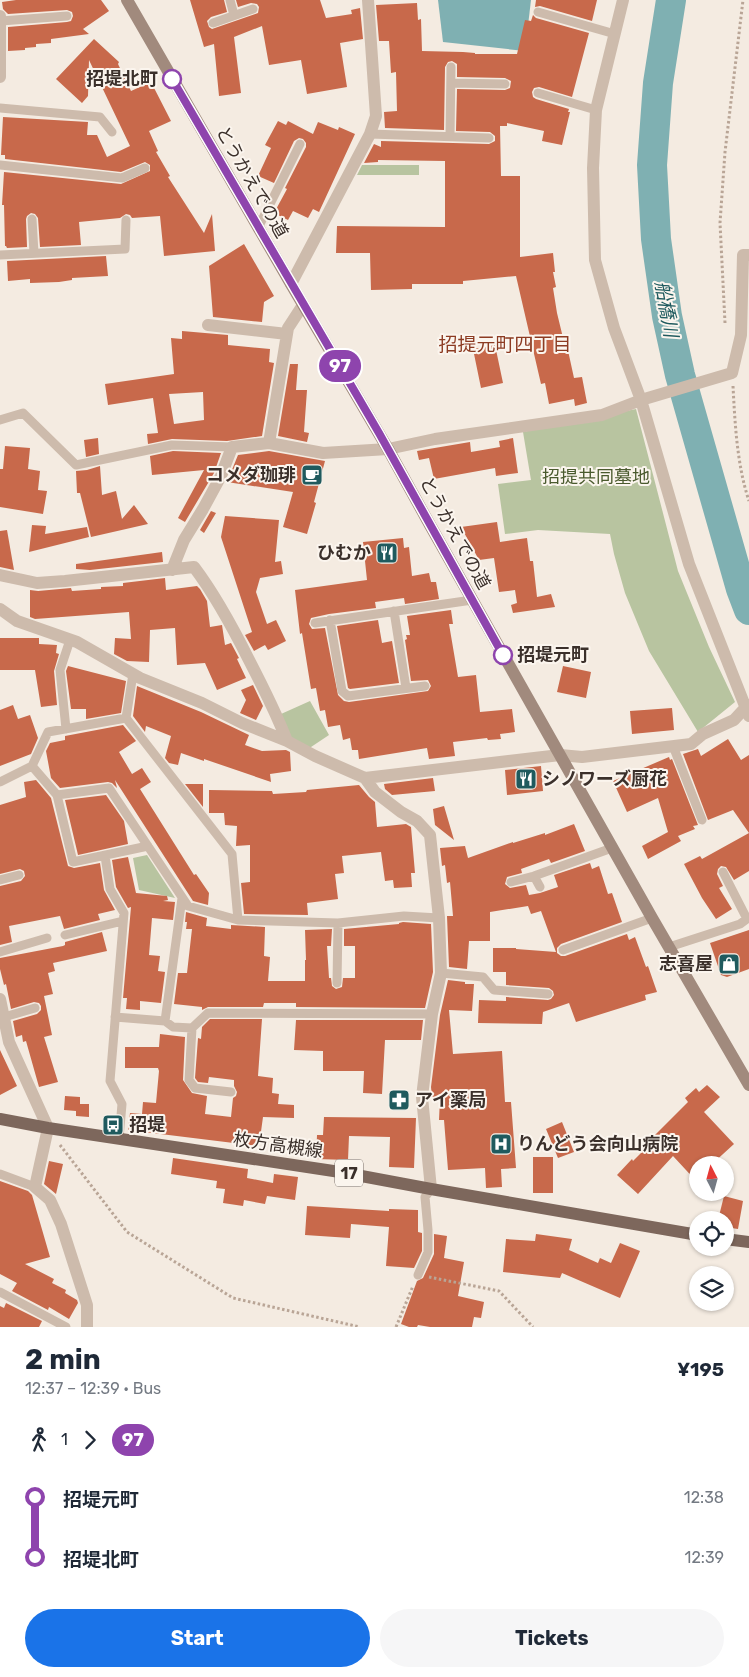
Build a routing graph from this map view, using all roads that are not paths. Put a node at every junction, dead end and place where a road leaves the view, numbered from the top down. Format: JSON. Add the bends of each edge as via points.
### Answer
{"nodes":[{"id":1,"x":127,"y":0,"type":"edge"},
{"id":2,"x":230,"y":0,"type":"edge"},
{"id":3,"x":368,"y":0,"type":"edge"},
{"id":4,"x":622,"y":0,"type":"edge"},
{"id":5,"x":253,"y":9,"type":"dead end"},
{"id":6,"x":538,"y":12,"type":"dead end"},
{"id":7,"x":234,"y":15,"type":"junction"},
{"id":8,"x":68,"y":16,"type":"dead end"},
{"id":9,"x":0,"y":18,"type":"edge"},
{"id":10,"x":213,"y":23,"type":"dead end"},
{"id":11,"x":615,"y":34,"type":"junction"},
{"id":12,"x":451,"y":66,"type":"dead end"},
{"id":13,"x":0,"y":78,"type":"edge"},
{"id":14,"x":450,"y":83,"type":"junction"},
{"id":15,"x":504,"y":84,"type":"dead end"},
{"id":16,"x":538,"y":93,"type":"dead end"},
{"id":17,"x":0,"y":108,"type":"edge"},
{"id":18,"x":596,"y":110,"type":"junction"},
{"id":19,"x":112,"y":132,"type":"dead end"},
{"id":20,"x":370,"y":134,"type":"junction"},
{"id":21,"x":450,"y":136,"type":"junction"},
{"id":22,"x":489,"y":138,"type":"dead end"},
{"id":23,"x":300,"y":144,"type":"dead end"},
{"id":24,"x":0,"y":165,"type":"edge"},
{"id":25,"x":145,"y":168,"type":"dead end"},
{"id":26,"x":32,"y":219,"type":"dead end"},
{"id":27,"x":126,"y":220,"type":"dead end"},
{"id":28,"x":258,"y":228,"type":"junction"},
{"id":29,"x":34,"y":253,"type":"junction"},
{"id":30,"x":0,"y":255,"type":"edge"},
{"id":31,"x":749,"y":255,"type":"edge"},
{"id":32,"x":291,"y":284,"type":"junction"},
{"id":33,"x":303,"y":305,"type":"junction"},
{"id":34,"x":208,"y":325,"type":"dead end"},
{"id":35,"x":287,"y":334,"type":"junction"},
{"id":36,"x":644,"y":399,"type":"junction"},
{"id":37,"x":0,"y":420,"type":"edge"},
{"id":38,"x":269,"y":443,"type":"junction"},
{"id":39,"x":232,"y":447,"type":"junction"},
{"id":40,"x":388,"y":449,"type":"junction"},
{"id":41,"x":172,"y":570,"type":"junction"},
{"id":42,"x":0,"y":575,"type":"edge"},
{"id":43,"x":472,"y":600,"type":"junction"},
{"id":44,"x":0,"y":609,"type":"edge"},
{"id":45,"x":394,"y":611,"type":"junction"},
{"id":46,"x":330,"y":620,"type":"junction"},
{"id":47,"x":315,"y":622,"type":"dead end"},
{"id":48,"x":70,"y":640,"type":"junction"},
{"id":49,"x":133,"y":674,"type":"junction"},
{"id":50,"x":425,"y":686,"type":"dead end"},
{"id":51,"x":406,"y":688,"type":"junction"},
{"id":52,"x":748,"y":709,"type":"edge"},
{"id":53,"x":126,"y":718,"type":"junction"},
{"id":54,"x":66,"y":729,"type":"junction"},
{"id":55,"x":287,"y":741,"type":"junction"},
{"id":56,"x":673,"y":746,"type":"junction"},
{"id":57,"x":560,"y":755,"type":"junction"},
{"id":58,"x":32,"y":766,"type":"junction"},
{"id":59,"x":366,"y":778,"type":"junction"},
{"id":60,"x":0,"y":782,"type":"edge"},
{"id":61,"x":57,"y":795,"type":"junction"},
{"id":62,"x":702,"y":820,"type":"dead end"},
{"id":63,"x":148,"y":846,"type":"junction"},
{"id":64,"x":612,"y":848,"type":"junction"},
{"id":65,"x":104,"y":856,"type":"junction"},
{"id":66,"x":723,"y":872,"type":"dead end"},
{"id":67,"x":18,"y":875,"type":"dead end"},
{"id":68,"x":534,"y":876,"type":"junction"},
{"id":69,"x":0,"y":880,"type":"edge"},
{"id":70,"x":511,"y":882,"type":"dead end"},
{"id":71,"x":540,"y":887,"type":"dead end"},
{"id":72,"x":182,"y":898,"type":"junction"},
{"id":73,"x":439,"y":918,"type":"junction"},
{"id":74,"x":652,"y":918,"type":"junction"},
{"id":75,"x":238,"y":920,"type":"junction"},
{"id":76,"x":123,"y":921,"type":"junction"},
{"id":77,"x":338,"y":923,"type":"junction"},
{"id":78,"x":65,"y":935,"type":"dead end"},
{"id":79,"x":47,"y":938,"type":"dead end"},
{"id":80,"x":668,"y":947,"type":"junction"},
{"id":81,"x":563,"y":950,"type":"dead end"},
{"id":82,"x":0,"y":952,"type":"edge"},
{"id":83,"x":441,"y":974,"type":"junction"},
{"id":84,"x":337,"y":983,"type":"dead end"},
{"id":85,"x":548,"y":994,"type":"dead end"},
{"id":86,"x":0,"y":999,"type":"edge"},
{"id":87,"x":34,"y":1008,"type":"dead end"},
{"id":88,"x":432,"y":1014,"type":"junction"},
{"id":89,"x":115,"y":1016,"type":"junction"},
{"id":90,"x":4,"y":1017,"type":"junction"},
{"id":91,"x":165,"y":1021,"type":"junction"},
{"id":92,"x":192,"y":1028,"type":"junction"},
{"id":93,"x":749,"y":1085,"type":"edge"},
{"id":94,"x":231,"y":1092,"type":"dead end"},
{"id":95,"x":0,"y":1120,"type":"edge"},
{"id":96,"x":48,"y":1128,"type":"junction"},
{"id":97,"x":119,"y":1139,"type":"junction"},
{"id":98,"x":0,"y":1174,"type":"edge"},
{"id":99,"x":35,"y":1187,"type":"junction"},
{"id":100,"x":430,"y":1189,"type":"junction"},
{"id":101,"x":689,"y":1233,"type":"edge"},
{"id":102,"x":734,"y":1240,"type":"edge"},
{"id":103,"x":749,"y":1242,"type":"edge"},
{"id":104,"x":418,"y":1275,"type":"road end"},
{"id":105,"x":0,"y":1292,"type":"edge"},
{"id":106,"x":66,"y":1327,"type":"edge"},
{"id":107,"x":87,"y":1327,"type":"edge"}],
"edges":[{"from":1,"to":28,"type":"street","name":"とうかえでの道"},
{"from":2,"to":7,"type":"lane"},
{"from":3,"to":20,"type":"street","via":[[376,116]]},
{"from":4,"to":11,"type":"street"},
{"from":5,"to":7,"type":"lane"},
{"from":6,"to":11,"type":"lane"},
{"from":7,"to":10,"type":"lane"},
{"from":8,"to":9,"type":"lane"},
{"from":9,"to":13,"type":"street"},
{"from":11,"to":18,"type":"street"},
{"from":12,"to":14,"type":"lane"},
{"from":14,"to":15,"type":"lane"},
{"from":14,"to":21,"type":"lane"},
{"from":16,"to":18,"type":"lane"},
{"from":17,"to":19,"type":"lane","via":[[100,118]]},
{"from":18,"to":36,"type":"street","via":[[593,168],[595,260],[614,328]]},
{"from":20,"to":21,"type":"lane"},
{"from":20,"to":32,"type":"street"},
{"from":21,"to":22,"type":"lane"},
{"from":23,"to":28,"type":"lane"},
{"from":24,"to":25,"type":"lane","via":[[122,178]]},
{"from":26,"to":29,"type":"lane"},
{"from":27,"to":29,"type":"lane","via":[[125,249]]},
{"from":28,"to":32,"type":"street","name":"とうかえでの道"},
{"from":29,"to":30,"type":"lane"},
{"from":31,"to":36,"type":"street","via":[[743,255],[741,336],[732,373]]},
{"from":32,"to":33,"type":"street","name":"とうかえでの道"},
{"from":33,"to":35,"type":"street"},
{"from":33,"to":40,"type":"street","name":"とうかえでの道"},
{"from":34,"to":35,"type":"street"},
{"from":35,"to":38,"type":"street"},
{"from":36,"to":40,"type":"street","via":[[602,415],[434,439]]},
{"from":36,"to":52,"type":"street","via":[[689,564]]},
{"from":37,"to":39,"type":"lane","via":[[22,413],[76,466],[172,446]]},
{"from":38,"to":39,"type":"street"},
{"from":38,"to":40,"type":"street","via":[[323,452]]},
{"from":39,"to":41,"type":"street","via":[[221,476],[184,540]]},
{"from":40,"to":43,"type":"street","name":"とうかえでの道"},
{"from":41,"to":42,"type":"street","via":[[37,583]]},
{"from":41,"to":55,"type":"street","via":[[194,567],[208,586],[234,630]]},
{"from":43,"to":45,"type":"lane"},
{"from":43,"to":57,"type":"street","name":"とうかえでの道"},
{"from":44,"to":48,"type":"street","via":[[17,621]]},
{"from":45,"to":46,"type":"lane"},
{"from":45,"to":51,"type":"lane"},
{"from":46,"to":47,"type":"lane"},
{"from":46,"to":51,"type":"lane","via":[[342,691],[348,696]]},
{"from":48,"to":49,"type":"street"},
{"from":48,"to":54,"type":"lane","via":[[60,670]]},
{"from":49,"to":53,"type":"lane"},
{"from":49,"to":55,"type":"street"},
{"from":50,"to":51,"type":"lane"},
{"from":52,"to":56,"type":"street","via":[[691,744]]},
{"from":53,"to":54,"type":"lane"},
{"from":53,"to":75,"type":"lane","via":[[232,854]]},
{"from":54,"to":58,"type":"lane","via":[[48,732]]},
{"from":55,"to":59,"type":"street"},
{"from":56,"to":57,"type":"street","via":[[582,757]]},
{"from":56,"to":62,"type":"lane"},
{"from":57,"to":59,"type":"street"},
{"from":57,"to":64,"type":"street","name":"とうかえでの道"},
{"from":58,"to":60,"type":"lane"},
{"from":58,"to":61,"type":"lane"},
{"from":59,"to":73,"type":"street","via":[[375,792],[417,821],[430,835]]},
{"from":61,"to":63,"type":"lane","via":[[109,788]]},
{"from":61,"to":65,"type":"lane","via":[[73,862]]},
{"from":63,"to":65,"type":"lane"},
{"from":63,"to":72,"type":"lane"},
{"from":64,"to":68,"type":"lane"},
{"from":64,"to":74,"type":"street","name":"とうかえでの道"},
{"from":65,"to":76,"type":"lane","via":[[110,889],[124,913]]},
{"from":66,"to":80,"type":"lane","via":[[747,919]]},
{"from":67,"to":69,"type":"lane"},
{"from":68,"to":70,"type":"lane"},
{"from":68,"to":71,"type":"lane"},
{"from":72,"to":75,"type":"lane","via":[[188,906]]},
{"from":72,"to":91,"type":"lane"},
{"from":73,"to":77,"type":"lane","via":[[404,916]]},
{"from":73,"to":83,"type":"street"},
{"from":74,"to":80,"type":"street","name":"とうかえでの道"},
{"from":74,"to":81,"type":"lane"},
{"from":75,"to":77,"type":"lane"},
{"from":76,"to":78,"type":"lane"},
{"from":76,"to":89,"type":"lane"},
{"from":77,"to":84,"type":"lane"},
{"from":79,"to":82,"type":"lane"},
{"from":80,"to":93,"type":"street","name":"とうかえでの道"},
{"from":83,"to":85,"type":"lane","via":[[483,976],[494,990]]},
{"from":83,"to":88,"type":"street"},
{"from":86,"to":90,"type":"street"},
{"from":87,"to":90,"type":"lane"},
{"from":88,"to":92,"type":"lane","via":[[208,1013]]},
{"from":88,"to":100,"type":"street","via":[[422,1097]]},
{"from":89,"to":91,"type":"lane"},
{"from":89,"to":97,"type":"lane","via":[[110,1081],[122,1104]]},
{"from":90,"to":96,"type":"street","via":[[9,1042]]},
{"from":91,"to":92,"type":"lane","via":[[173,1027]]},
{"from":92,"to":94,"type":"lane","via":[[189,1080],[195,1088]]},
{"from":95,"to":96,"type":"main road","name":"枚方高槻線","number":"17"},
{"from":96,"to":97,"type":"main road","name":"枚方高槻線","number":"17"},
{"from":96,"to":99,"type":"street"},
{"from":97,"to":100,"type":"main road","name":"枚方高槻線","number":"17"},
{"from":98,"to":99,"type":"lane"},
{"from":99,"to":107,"type":"street","via":[[50,1200],[61,1224],[87,1305]]},
{"from":100,"to":101,"type":"main road","name":"枚方高槻線","number":"17"},
{"from":100,"to":104,"type":"lane","via":[[425,1197],[428,1252]]},
{"from":102,"to":103,"type":"main road"},
{"from":105,"to":106,"type":"lane"}]}
